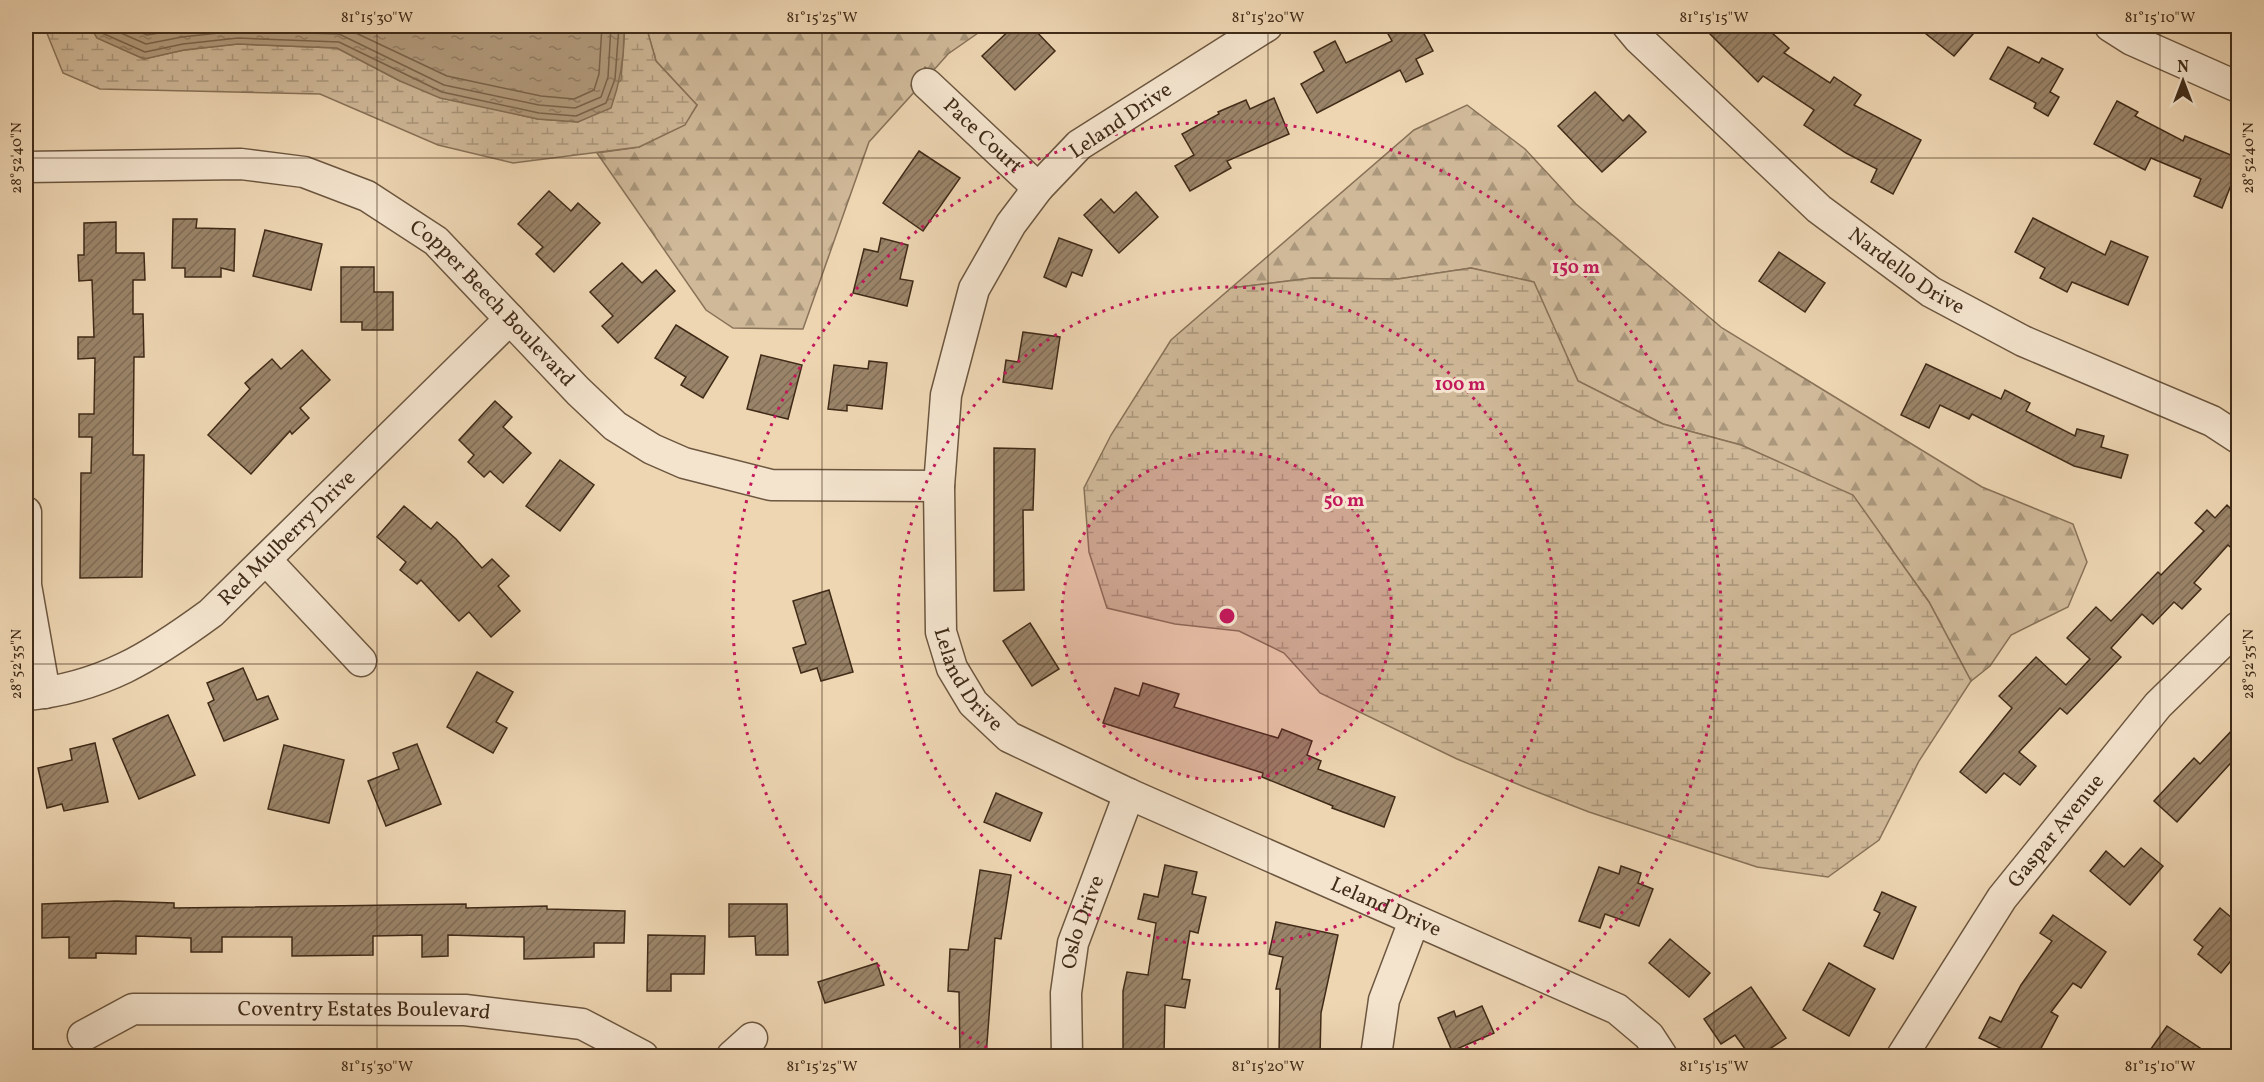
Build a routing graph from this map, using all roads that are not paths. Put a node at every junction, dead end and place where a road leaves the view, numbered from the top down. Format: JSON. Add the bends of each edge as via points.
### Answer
{"nodes":[{"id":1,"x":1267,"y":26,"type":"edge"},
{"id":2,"x":1628,"y":26,"type":"edge"},
{"id":3,"x":2110,"y":26,"type":"edge"},
{"id":4,"x":927,"y":84,"type":"dead end"},
{"id":5,"x":2238,"y":87,"type":"edge"},
{"id":6,"x":26,"y":167,"type":"edge"},
{"id":7,"x":1038,"y":188,"type":"junction"},
{"id":8,"x":510,"y":319,"type":"junction"},
{"id":9,"x":2238,"y":438,"type":"edge"},
{"id":10,"x":939,"y":486,"type":"junction"},
{"id":11,"x":26,"y":512,"type":"edge"},
{"id":12,"x":267,"y":561,"type":"junction"},
{"id":13,"x":2238,"y":627,"type":"edge"},
{"id":14,"x":361,"y":661,"type":"dead end"},
{"id":15,"x":35,"y":694,"type":"edge"},
{"id":16,"x":1129,"y":794,"type":"junction"},
{"id":17,"x":1414,"y":921,"type":"junction"},
{"id":18,"x":83,"y":1036,"type":"dead end"},
{"id":19,"x":643,"y":1056,"type":"edge"},
{"id":20,"x":1066,"y":1056,"type":"edge"},
{"id":21,"x":1376,"y":1056,"type":"edge"},
{"id":22,"x":1662,"y":1056,"type":"edge"},
{"id":23,"x":1902,"y":1056,"type":"edge"}],
"edges":[{"from":1,"to":7,"type":"street","name":"Leland Drive","via":[[1079,145]]},
{"from":2,"to":9,"type":"street","name":"Nardello Drive","via":[[1819,209],[1931,292],[2023,341],[2212,422]]},
{"from":3,"to":5,"type":"street","via":[[2132,40]]},
{"from":4,"to":7,"type":"street","name":"Pace Court"},
{"from":6,"to":8,"type":"street","name":"Copper Beech Boulevard","via":[[241,164],[304,172],[367,196],[436,241]]},
{"from":7,"to":10,"type":"street","name":"Leland Drive","via":[[1011,224],[974,290],[946,395]]},
{"from":8,"to":10,"type":"street","name":"Copper Beech Boulevard","via":[[615,426],[684,463],[771,485]]},
{"from":8,"to":12,"type":"street","name":"Red Mulberry Drive"},
{"from":10,"to":16,"type":"street","name":"Leland Drive","via":[[941,632],[952,668],[973,703],[1009,736]]},
{"from":11,"to":15,"type":"street","via":[[26,585]]},
{"from":12,"to":14,"type":"street"},
{"from":12,"to":15,"type":"street","name":"Red Mulberry Drive","via":[[211,613],[156,653],[102,679]]},
{"from":13,"to":23,"type":"street","name":"Gaspar Avenue","via":[[2158,705],[2002,898]]},
{"from":16,"to":17,"type":"street","name":"Leland Drive"},
{"from":16,"to":20,"type":"street","name":"Oslo Drive","via":[[1073,943],[1066,993]]},
{"from":17,"to":21,"type":"street","via":[[1384,1000]]},
{"from":17,"to":22,"type":"street","name":"Leland Drive","via":[[1617,1009],[1649,1036]]},
{"from":18,"to":19,"type":"street","name":"Coventry Estates Boulevard","via":[[133,1009],[465,1010],[582,1024]]}]}
